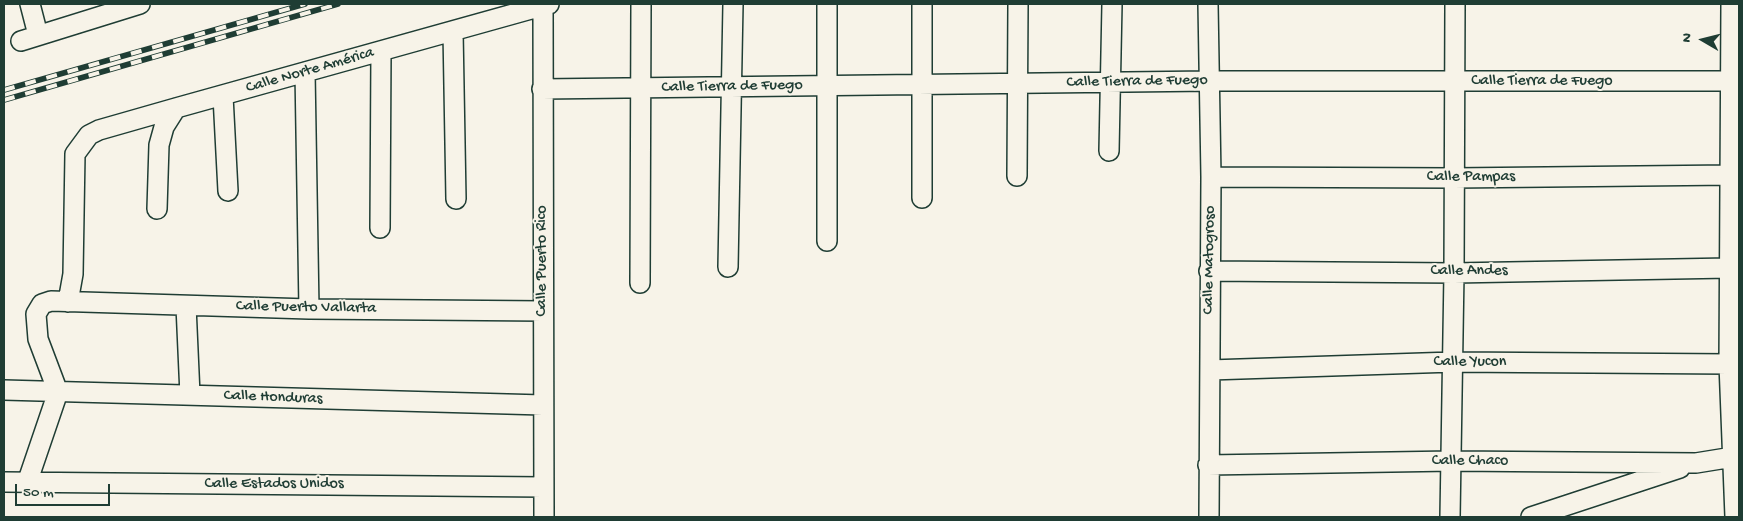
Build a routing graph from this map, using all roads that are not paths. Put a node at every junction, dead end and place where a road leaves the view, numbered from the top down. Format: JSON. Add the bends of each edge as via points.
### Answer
{"nodes":[{"id":1,"x":30,"y":4,"type":"edge"},
{"id":2,"x":140,"y":4,"type":"edge"},
{"id":3,"x":641,"y":4,"type":"edge"},
{"id":4,"x":733,"y":4,"type":"edge"},
{"id":5,"x":827,"y":4,"type":"edge"},
{"id":6,"x":922,"y":4,"type":"edge"},
{"id":7,"x":1018,"y":4,"type":"edge"},
{"id":8,"x":1112,"y":4,"type":"edge"},
{"id":9,"x":1208,"y":4,"type":"edge"},
{"id":10,"x":1455,"y":4,"type":"edge"},
{"id":11,"x":1731,"y":4,"type":"edge"},
{"id":12,"x":546,"y":5,"type":"edge"},
{"id":13,"x":113,"y":8,"type":"edge"},
{"id":14,"x":453,"y":31,"type":"junction"},
{"id":15,"x":381,"y":51,"type":"junction"},
{"id":16,"x":305,"y":72,"type":"junction"},
{"id":17,"x":1210,"y":81,"type":"junction"},
{"id":18,"x":1731,"y":81,"type":"junction"},
{"id":19,"x":1453,"y":82,"type":"junction"},
{"id":20,"x":1019,"y":83,"type":"junction"},
{"id":21,"x":921,"y":84,"type":"junction"},
{"id":22,"x":1112,"y":84,"type":"junction"},
{"id":23,"x":826,"y":86,"type":"junction"},
{"id":24,"x":731,"y":87,"type":"junction"},
{"id":25,"x":641,"y":88,"type":"junction"},
{"id":26,"x":542,"y":90,"type":"junction"},
{"id":27,"x":223,"y":96,"type":"junction"},
{"id":28,"x":176,"y":108,"type":"junction"},
{"id":29,"x":1109,"y":151,"type":"dead end"},
{"id":30,"x":1731,"y":175,"type":"junction"},
{"id":31,"x":1017,"y":176,"type":"dead end"},
{"id":32,"x":1211,"y":178,"type":"junction"},
{"id":33,"x":1454,"y":178,"type":"junction"},
{"id":34,"x":228,"y":191,"type":"dead end"},
{"id":35,"x":922,"y":198,"type":"dead end"},
{"id":36,"x":456,"y":199,"type":"dead end"},
{"id":37,"x":157,"y":209,"type":"dead end"},
{"id":38,"x":380,"y":228,"type":"dead end"},
{"id":39,"x":827,"y":241,"type":"dead end"},
{"id":40,"x":728,"y":267,"type":"dead end"},
{"id":41,"x":1729,"y":268,"type":"junction"},
{"id":42,"x":1209,"y":271,"type":"junction"},
{"id":43,"x":1454,"y":273,"type":"junction"},
{"id":44,"x":640,"y":283,"type":"dead end"},
{"id":45,"x":68,"y":302,"type":"junction"},
{"id":46,"x":186,"y":306,"type":"junction"},
{"id":47,"x":309,"y":309,"type":"junction"},
{"id":48,"x":543,"y":311,"type":"junction"},
{"id":49,"x":1453,"y":362,"type":"junction"},
{"id":50,"x":1730,"y":364,"type":"junction"},
{"id":51,"x":1210,"y":370,"type":"junction"},
{"id":52,"x":4,"y":390,"type":"edge"},
{"id":53,"x":58,"y":392,"type":"junction"},
{"id":54,"x":190,"y":396,"type":"junction"},
{"id":55,"x":543,"y":405,"type":"junction"},
{"id":56,"x":1732,"y":457,"type":"junction"},
{"id":57,"x":1452,"y":461,"type":"junction"},
{"id":58,"x":1696,"y":463,"type":"junction"},
{"id":59,"x":1208,"y":465,"type":"junction"},
{"id":60,"x":4,"y":482,"type":"edge"},
{"id":61,"x":27,"y":483,"type":"junction"},
{"id":62,"x":543,"y":487,"type":"junction"},
{"id":63,"x":544,"y":517,"type":"edge"},
{"id":64,"x":1209,"y":517,"type":"edge"},
{"id":65,"x":1450,"y":517,"type":"edge"},
{"id":66,"x":1531,"y":517,"type":"edge"},
{"id":67,"x":1735,"y":517,"type":"edge"}],
"edges":[{"from":1,"to":13,"type":"street","via":[[30,38]]},
{"from":2,"to":13,"type":"street"},
{"from":3,"to":25,"type":"street"},
{"from":4,"to":24,"type":"street"},
{"from":5,"to":23,"type":"street"},
{"from":6,"to":21,"type":"street"},
{"from":7,"to":20,"type":"street"},
{"from":8,"to":22,"type":"street"},
{"from":9,"to":17,"type":"street","name":"Calle Matogroso"},
{"from":10,"to":19,"type":"street"},
{"from":11,"to":18,"type":"street"},
{"from":12,"to":14,"type":"street","name":"Calle Norte América"},
{"from":12,"to":26,"type":"street","name":"Calle Puerto Rico"},
{"from":14,"to":15,"type":"street","name":"Calle Norte América"},
{"from":14,"to":36,"type":"street"},
{"from":15,"to":16,"type":"street","name":"Calle Norte América"},
{"from":15,"to":38,"type":"street"},
{"from":16,"to":27,"type":"street","name":"Calle Norte América"},
{"from":16,"to":47,"type":"street"},
{"from":17,"to":19,"type":"street","name":"Calle Tierra de Fuego"},
{"from":17,"to":22,"type":"street","name":"Calle Tierra de Fuego"},
{"from":17,"to":32,"type":"street","name":"Calle Matogroso"},
{"from":18,"to":19,"type":"street","name":"Calle Tierra de Fuego"},
{"from":18,"to":30,"type":"street"},
{"from":19,"to":33,"type":"street"},
{"from":20,"to":21,"type":"street","name":"Calle Tierra de Fuego"},
{"from":20,"to":22,"type":"street","name":"Calle Tierra de Fuego"},
{"from":20,"to":31,"type":"street"},
{"from":21,"to":23,"type":"street","name":"Calle Tierra de Fuego"},
{"from":21,"to":35,"type":"street"},
{"from":22,"to":29,"type":"street"},
{"from":23,"to":24,"type":"street","name":"Calle Tierra de Fuego"},
{"from":23,"to":39,"type":"street"},
{"from":24,"to":25,"type":"street","name":"Calle Tierra de Fuego"},
{"from":24,"to":40,"type":"street"},
{"from":25,"to":26,"type":"street","name":"Calle Tierra de Fuego"},
{"from":25,"to":44,"type":"street"},
{"from":26,"to":48,"type":"street","name":"Calle Puerto Rico"},
{"from":27,"to":28,"type":"street","name":"Calle Norte América"},
{"from":27,"to":34,"type":"street"},
{"from":28,"to":37,"type":"street","via":[[164,126],[159,145]]},
{"from":28,"to":45,"type":"street","name":"Calle Norte América","via":[[99,130],[81,143],[75,154],[73,274]]},
{"from":30,"to":33,"type":"street","name":"Calle Pampas"},
{"from":30,"to":41,"type":"street"},
{"from":32,"to":33,"type":"street","name":"Calle Pampas"},
{"from":32,"to":42,"type":"street","name":"Calle Matogroso"},
{"from":33,"to":43,"type":"street"},
{"from":41,"to":43,"type":"street","name":"Calle Andes"},
{"from":41,"to":50,"type":"street"},
{"from":42,"to":43,"type":"street","name":"Calle Andes"},
{"from":42,"to":51,"type":"street","name":"Calle Matogroso"},
{"from":43,"to":49,"type":"street"},
{"from":45,"to":46,"type":"street","name":"Calle Puerto Vallarta"},
{"from":45,"to":53,"type":"street","name":"Calle Puerto Vallarta","via":[[42,304],[36,314],[38,339]]},
{"from":46,"to":47,"type":"street","name":"Calle Puerto Vallarta"},
{"from":46,"to":54,"type":"street"},
{"from":47,"to":48,"type":"street","name":"Calle Puerto Vallarta"},
{"from":48,"to":55,"type":"street","name":"Calle Puerto Rico"},
{"from":49,"to":50,"type":"street","name":"Calle Yucon"},
{"from":49,"to":51,"type":"street","name":"Calle Yucon"},
{"from":49,"to":57,"type":"street"},
{"from":50,"to":56,"type":"street"},
{"from":51,"to":59,"type":"street","name":"Calle Matogroso"},
{"from":52,"to":53,"type":"street","name":"Calle Honduras"},
{"from":53,"to":54,"type":"street","name":"Calle Honduras"},
{"from":53,"to":61,"type":"street"},
{"from":54,"to":55,"type":"street","name":"Calle Honduras"},
{"from":55,"to":62,"type":"street","name":"Calle Puerto Rico"},
{"from":56,"to":58,"type":"street","name":"Calle Chaco"},
{"from":56,"to":67,"type":"street"},
{"from":57,"to":58,"type":"street","name":"Calle Chaco"},
{"from":57,"to":59,"type":"street","name":"Calle Chaco"},
{"from":57,"to":65,"type":"street"},
{"from":58,"to":66,"type":"street"},
{"from":59,"to":64,"type":"street","name":"Calle Matogroso"},
{"from":60,"to":61,"type":"street","name":"Calle Estados Unidos"},
{"from":61,"to":62,"type":"street","name":"Calle Estados Unidos"},
{"from":62,"to":63,"type":"street","name":"Calle Puerto Rico"}]}
